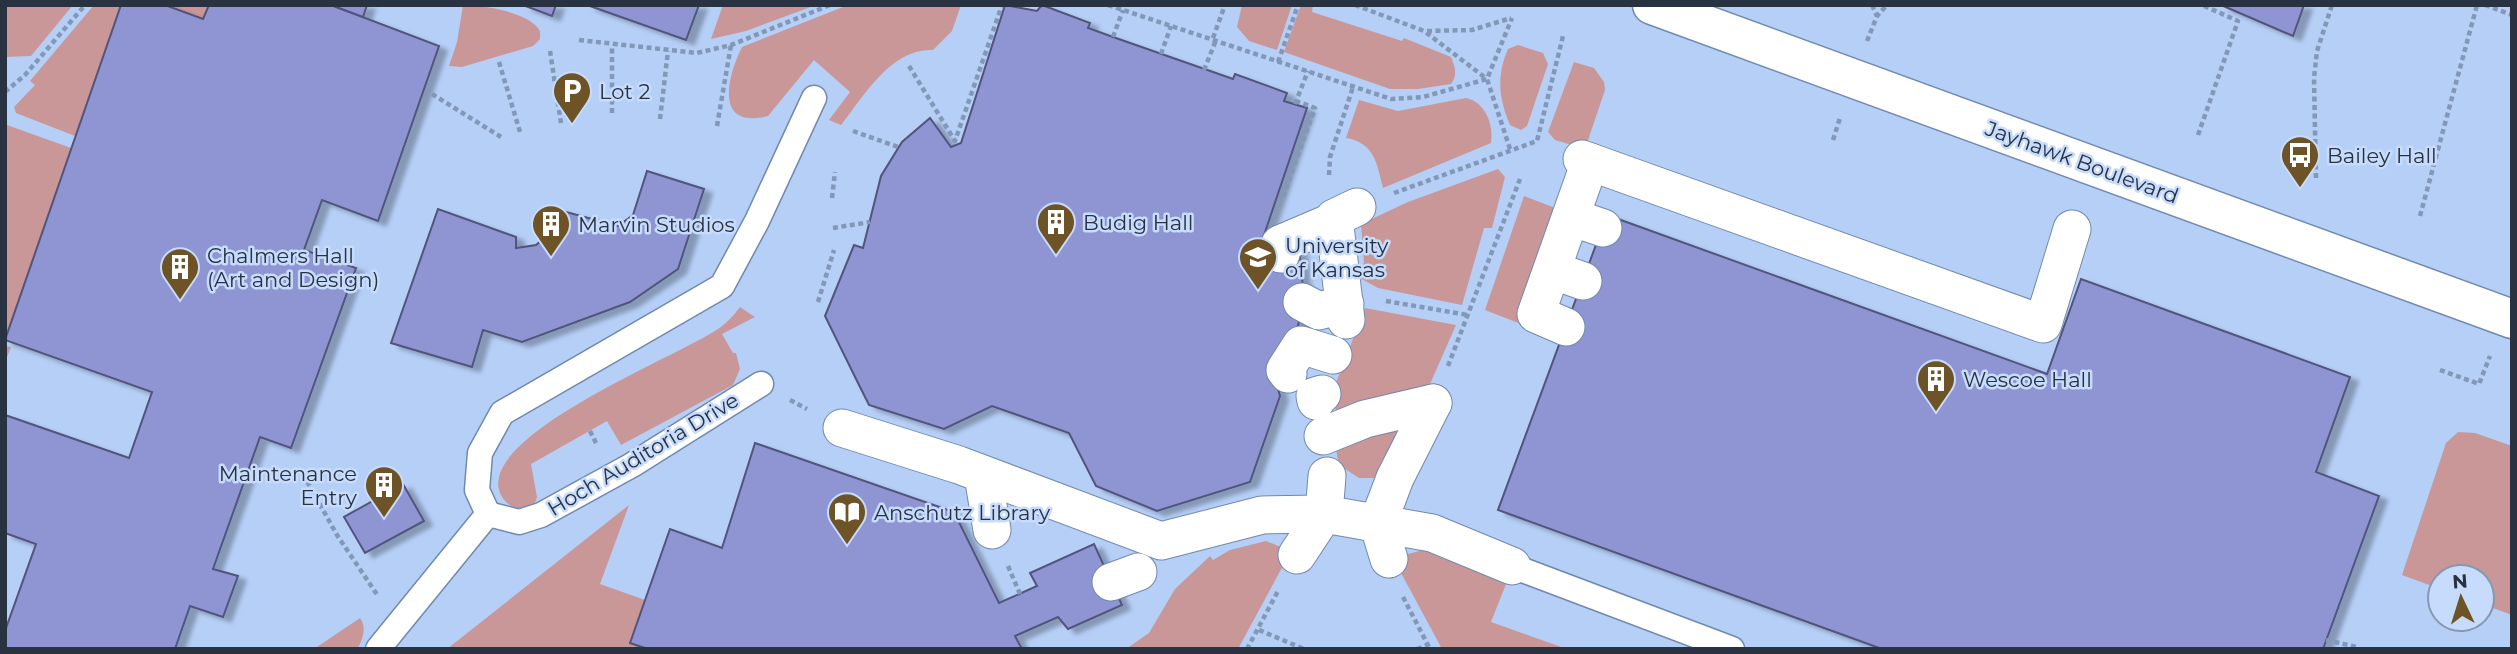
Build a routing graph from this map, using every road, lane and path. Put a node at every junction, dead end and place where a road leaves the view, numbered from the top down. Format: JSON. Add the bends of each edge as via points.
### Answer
{"nodes":[{"id":1,"x":85,"y":5,"type":"edge"},
{"id":2,"x":830,"y":5,"type":"edge"},
{"id":3,"x":1002,"y":5,"type":"edge"},
{"id":4,"x":1108,"y":5,"type":"edge"},
{"id":5,"x":1129,"y":5,"type":"edge"},
{"id":6,"x":1225,"y":5,"type":"edge"},
{"id":7,"x":1298,"y":5,"type":"edge"},
{"id":8,"x":1355,"y":5,"type":"edge"},
{"id":9,"x":1652,"y":5,"type":"edge"},
{"id":10,"x":1872,"y":5,"type":"edge"},
{"id":11,"x":1887,"y":5,"type":"edge"},
{"id":12,"x":2202,"y":5,"type":"edge"},
{"id":13,"x":2332,"y":5,"type":"edge"},
{"id":14,"x":2477,"y":5,"type":"edge"},
{"id":15,"x":2485,"y":5,"type":"edge"},
{"id":16,"x":1125,"y":11,"type":"junction"},
{"id":17,"x":2512,"y":15,"type":"edge"},
{"id":18,"x":1877,"y":16,"type":"junction"},
{"id":19,"x":1171,"y":26,"type":"junction"},
{"id":20,"x":1424,"y":31,"type":"junction"},
{"id":21,"x":1563,"y":36,"type":"dead end"},
{"id":22,"x":1113,"y":37,"type":"dead end"},
{"id":23,"x":1214,"y":39,"type":"junction"},
{"id":24,"x":579,"y":40,"type":"dead end"},
{"id":25,"x":1866,"y":44,"type":"dead end"},
{"id":26,"x":612,"y":45,"type":"junction"},
{"id":27,"x":731,"y":45,"type":"junction"},
{"id":28,"x":550,"y":51,"type":"dead end"},
{"id":29,"x":668,"y":51,"type":"junction"},
{"id":30,"x":1161,"y":54,"type":"dead end"},
{"id":31,"x":499,"y":61,"type":"dead end"},
{"id":32,"x":1278,"y":62,"type":"junction"},
{"id":33,"x":909,"y":66,"type":"dead end"},
{"id":34,"x":1204,"y":70,"type":"dead end"},
{"id":35,"x":1308,"y":71,"type":"junction"},
{"id":36,"x":1487,"y":79,"type":"junction"},
{"id":37,"x":1353,"y":87,"type":"junction"},
{"id":38,"x":5,"y":92,"type":"edge"},
{"id":39,"x":432,"y":94,"type":"dead end"},
{"id":40,"x":814,"y":98,"type":"dead end"},
{"id":41,"x":612,"y":113,"type":"dead end"},
{"id":42,"x":1841,"y":113,"type":"dead end"},
{"id":43,"x":660,"y":119,"type":"dead end"},
{"id":44,"x":561,"y":123,"type":"dead end"},
{"id":45,"x":717,"y":126,"type":"dead end"},
{"id":46,"x":853,"y":131,"type":"dead end"},
{"id":47,"x":520,"y":132,"type":"dead end"},
{"id":48,"x":2198,"y":135,"type":"dead end"},
{"id":49,"x":500,"y":137,"type":"dead end"},
{"id":50,"x":1833,"y":140,"type":"dead end"},
{"id":51,"x":898,"y":147,"type":"dead end"},
{"id":52,"x":1510,"y":149,"type":"junction"},
{"id":53,"x":835,"y":172,"type":"dead end"},
{"id":54,"x":2316,"y":178,"type":"dead end"},
{"id":55,"x":1520,"y":179,"type":"dead end"},
{"id":56,"x":832,"y":198,"type":"dead end"},
{"id":57,"x":2420,"y":216,"type":"dead end"},
{"id":58,"x":870,"y":222,"type":"dead end"},
{"id":59,"x":833,"y":229,"type":"dead end"},
{"id":60,"x":2072,"y":229,"type":"dead end"},
{"id":61,"x":834,"y":250,"type":"dead end"},
{"id":62,"x":1290,"y":262,"type":"junction"},
{"id":63,"x":818,"y":302,"type":"dead end"},
{"id":64,"x":1468,"y":315,"type":"junction"},
{"id":65,"x":1566,"y":327,"type":"dead end"},
{"id":66,"x":2502,"y":335,"type":"edge"},
{"id":67,"x":1327,"y":340,"type":"junction"},
{"id":68,"x":2440,"y":370,"type":"dead end"},
{"id":69,"x":761,"y":384,"type":"joint"},
{"id":70,"x":1433,"y":403,"type":"junction"},
{"id":71,"x":842,"y":428,"type":"joint"},
{"id":72,"x":303,"y":474,"type":"dead end"},
{"id":73,"x":983,"y":475,"type":"junction"},
{"id":74,"x":488,"y":514,"type":"junction"},
{"id":75,"x":1324,"y":514,"type":"junction"},
{"id":76,"x":1378,"y":523,"type":"junction"},
{"id":77,"x":992,"y":530,"type":"dead end"},
{"id":78,"x":1185,"y":535,"type":"junction"},
{"id":79,"x":1297,"y":555,"type":"dead end"},
{"id":80,"x":1389,"y":559,"type":"dead end"},
{"id":81,"x":1512,"y":566,"type":"joint"},
{"id":82,"x":1135,"y":573,"type":"dead end"},
{"id":83,"x":1405,"y":600,"type":"dead end"},
{"id":84,"x":1271,"y":606,"type":"dead end"},
{"id":85,"x":397,"y":624,"type":"junction"},
{"id":86,"x":1258,"y":630,"type":"junction"},
{"id":87,"x":2326,"y":640,"type":"dead end"},
{"id":88,"x":1429,"y":647,"type":"edge"},
{"id":89,"x":2357,"y":647,"type":"edge"},
{"id":90,"x":378,"y":649,"type":"edge"},
{"id":91,"x":1247,"y":649,"type":"edge"},
{"id":92,"x":1304,"y":649,"type":"edge"},
{"id":93,"x":1417,"y":649,"type":"edge"},
{"id":94,"x":1732,"y":649,"type":"edge"}],
"edges":[{"from":1,"to":38,"type":"path"},
{"from":2,"to":27,"type":"path"},
{"from":3,"to":33,"type":"path","via":[[955,141]]},
{"from":4,"to":16,"type":"path"},
{"from":5,"to":16,"type":"path"},
{"from":6,"to":23,"type":"path"},
{"from":7,"to":32,"type":"path"},
{"from":8,"to":20,"type":"path"},
{"from":9,"to":66,"type":"street","name":"Jayhawk Boulevard"},
{"from":10,"to":18,"type":"path"},
{"from":11,"to":18,"type":"path"},
{"from":12,"to":48,"type":"path","via":[[2238,21]]},
{"from":13,"to":54,"type":"path","via":[[2316,64]]},
{"from":14,"to":57,"type":"path"},
{"from":15,"to":17,"type":"path"},
{"from":16,"to":19,"type":"path"},
{"from":16,"to":22,"type":"path"},
{"from":18,"to":25,"type":"path"},
{"from":19,"to":23,"type":"path"},
{"from":19,"to":30,"type":"path"},
{"from":20,"to":36,"type":"path"},
{"from":20,"to":36,"type":"path","via":[[1472,30],[1512,18]]},
{"from":21,"to":52,"type":"path","via":[[1536,141]]},
{"from":23,"to":32,"type":"path"},
{"from":23,"to":34,"type":"path"},
{"from":24,"to":26,"type":"path"},
{"from":26,"to":29,"type":"path"},
{"from":26,"to":41,"type":"path"},
{"from":27,"to":29,"type":"path","via":[[697,53]]},
{"from":27,"to":45,"type":"path"},
{"from":28,"to":44,"type":"path"},
{"from":29,"to":43,"type":"path"},
{"from":31,"to":47,"type":"path"},
{"from":32,"to":35,"type":"path"},
{"from":35,"to":37,"type":"path"},
{"from":35,"to":62,"type":"path","via":[[1296,102],[1315,108]]},
{"from":36,"to":37,"type":"path","via":[[1423,97],[1391,99]]},
{"from":36,"to":52,"type":"path"},
{"from":37,"to":67,"type":"path","via":[[1330,157]]},
{"from":39,"to":49,"type":"path"},
{"from":40,"to":74,"type":"lane","via":[[722,286],[502,413],[480,453],[477,489]]},
{"from":42,"to":50,"type":"path"},
{"from":46,"to":51,"type":"path"},
{"from":52,"to":67,"type":"path"},
{"from":53,"to":56,"type":"path"},
{"from":55,"to":64,"type":"path"},
{"from":58,"to":59,"type":"path"},
{"from":60,"to":65,"type":"street","via":[[2043,324],[1819,253],[1586,161],[1587,222],[1568,275],[1536,314]]},
{"from":61,"to":63,"type":"path"},
{"from":62,"to":67,"type":"street"},
{"from":62,"to":67,"type":"street","via":[[1319,311]]},
{"from":64,"to":67,"type":"path"},
{"from":64,"to":70,"type":"path"},
{"from":66,"to":68,"type":"path","via":[[2479,384]]},
{"from":67,"to":70,"type":"street","via":[[1365,419]]},
{"from":67,"to":75,"type":"street"},
{"from":69,"to":71,"type":"path"},
{"from":69,"to":74,"type":"lane","name":"Hoch Auditoria Drive","via":[[632,465],[541,514],[519,522]]},
{"from":70,"to":76,"type":"street"},
{"from":71,"to":73,"type":"street"},
{"from":72,"to":85,"type":"path","via":[[337,536]]},
{"from":73,"to":77,"type":"street"},
{"from":73,"to":78,"type":"street","via":[[1161,541]]},
{"from":74,"to":85,"type":"lane"},
{"from":75,"to":76,"type":"street"},
{"from":75,"to":78,"type":"street","via":[[1262,515]]},
{"from":75,"to":79,"type":"street"},
{"from":76,"to":80,"type":"street"},
{"from":76,"to":81,"type":"street","via":[[1432,533]]},
{"from":78,"to":82,"type":"street"},
{"from":81,"to":94,"type":"lane"},
{"from":83,"to":88,"type":"path"},
{"from":84,"to":86,"type":"path"},
{"from":85,"to":90,"type":"lane"},
{"from":86,"to":91,"type":"path"},
{"from":86,"to":92,"type":"path"},
{"from":87,"to":89,"type":"path"},
{"from":88,"to":93,"type":"path"}]}
